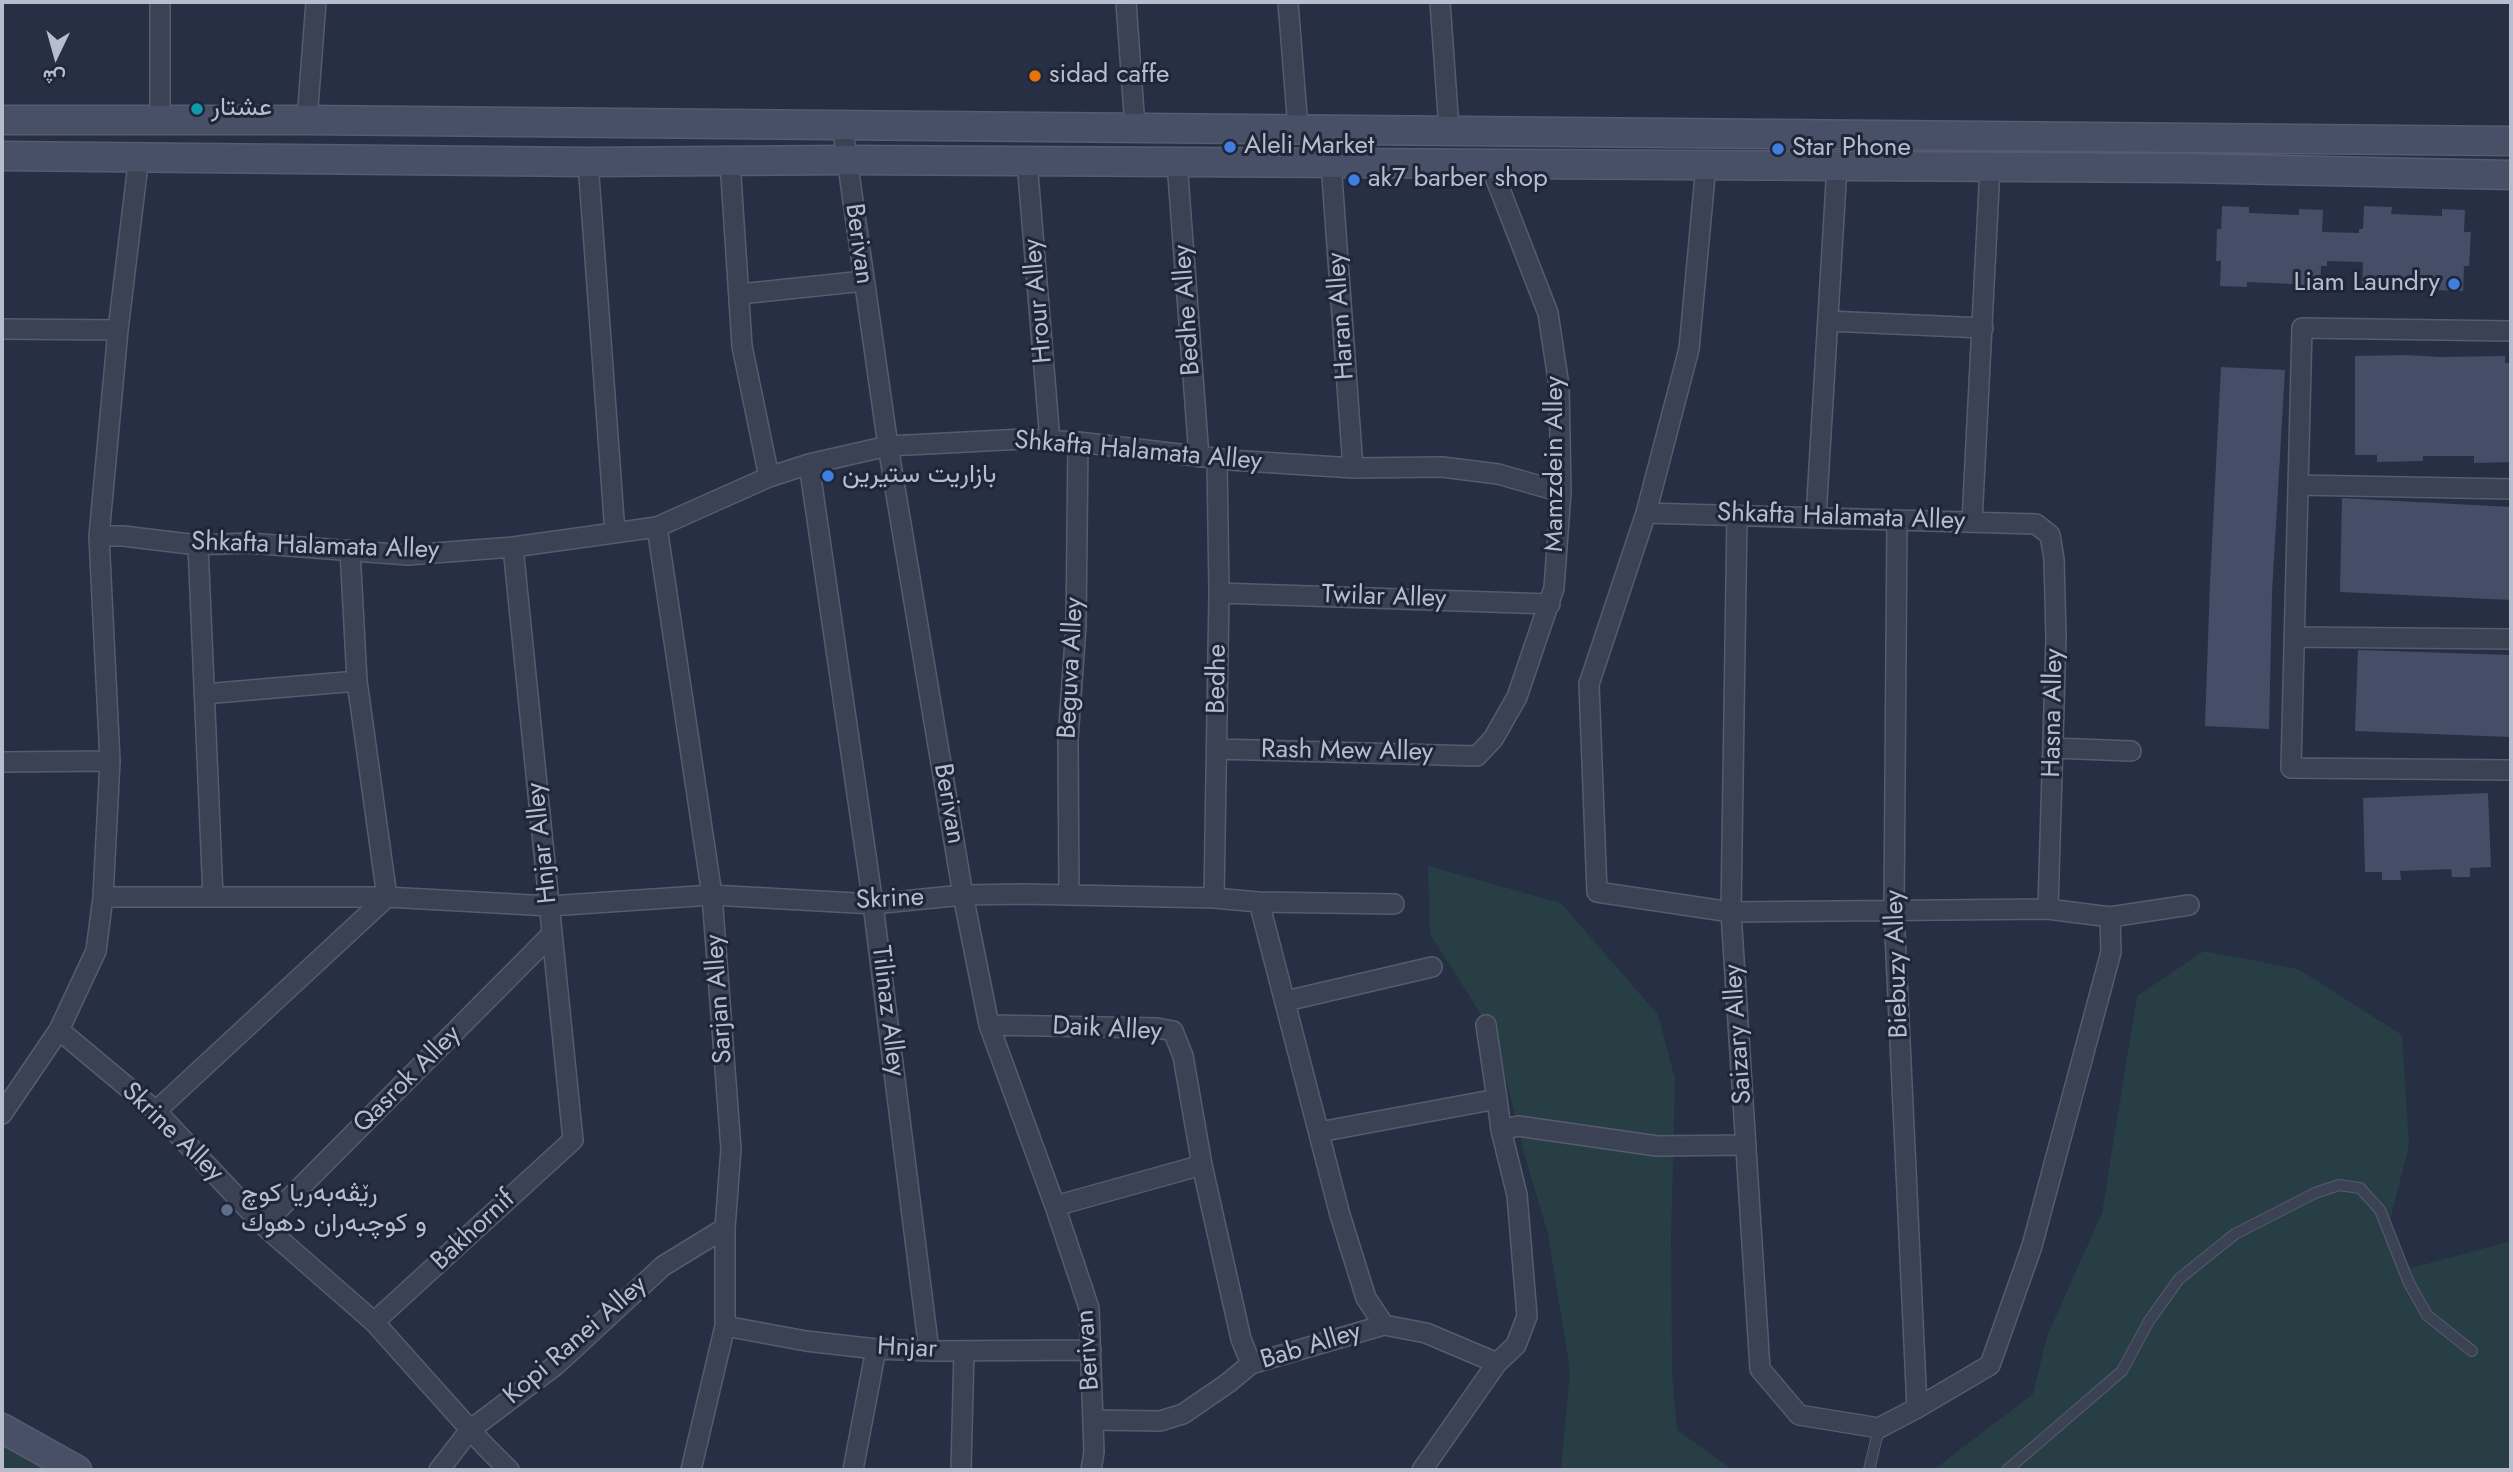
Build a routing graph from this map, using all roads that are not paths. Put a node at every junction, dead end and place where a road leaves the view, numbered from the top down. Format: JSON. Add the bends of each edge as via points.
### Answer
{"nodes":[{"id":1,"x":160,"y":2,"type":"edge"},
{"id":2,"x":316,"y":2,"type":"edge"},
{"id":3,"x":1126,"y":2,"type":"edge"},
{"id":4,"x":1288,"y":2,"type":"edge"},
{"id":5,"x":1440,"y":2,"type":"edge"},
{"id":6,"x":160,"y":118,"type":"junction"},
{"id":7,"x":2,"y":120,"type":"edge"},
{"id":8,"x":307,"y":120,"type":"junction"},
{"id":9,"x":842,"y":124,"type":"junction"},
{"id":10,"x":1135,"y":127,"type":"junction"},
{"id":11,"x":1298,"y":128,"type":"junction"},
{"id":12,"x":1449,"y":130,"type":"junction"},
{"id":13,"x":2511,"y":141,"type":"edge"},
{"id":14,"x":2,"y":156,"type":"edge"},
{"id":15,"x":139,"y":156,"type":"junction"},
{"id":16,"x":846,"y":160,"type":"junction"},
{"id":17,"x":730,"y":161,"type":"junction"},
{"id":18,"x":1027,"y":161,"type":"junction"},
{"id":19,"x":588,"y":162,"type":"junction"},
{"id":20,"x":1177,"y":162,"type":"junction"},
{"id":21,"x":1331,"y":163,"type":"junction"},
{"id":22,"x":1490,"y":164,"type":"junction"},
{"id":23,"x":1706,"y":165,"type":"junction"},
{"id":24,"x":1837,"y":166,"type":"junction"},
{"id":25,"x":1990,"y":167,"type":"junction"},
{"id":26,"x":2511,"y":175,"type":"edge"},
{"id":27,"x":864,"y":281,"type":"junction"},
{"id":28,"x":740,"y":295,"type":"junction"},
{"id":29,"x":1828,"y":321,"type":"junction"},
{"id":30,"x":1983,"y":328,"type":"junction"},
{"id":31,"x":2,"y":329,"type":"edge"},
{"id":32,"x":118,"y":330,"type":"junction"},
{"id":33,"x":2511,"y":331,"type":"edge"},
{"id":34,"x":1051,"y":441,"type":"junction"},
{"id":35,"x":1078,"y":442,"type":"junction"},
{"id":36,"x":888,"y":446,"type":"junction"},
{"id":37,"x":1208,"y":458,"type":"junction"},
{"id":38,"x":809,"y":464,"type":"junction"},
{"id":39,"x":1353,"y":468,"type":"junction"},
{"id":40,"x":769,"y":477,"type":"junction"},
{"id":41,"x":2298,"y":485,"type":"junction"},
{"id":42,"x":2511,"y":489,"type":"edge"},
{"id":43,"x":1561,"y":492,"type":"junction"},
{"id":44,"x":1646,"y":513,"type":"junction"},
{"id":45,"x":1737,"y":515,"type":"junction"},
{"id":46,"x":1816,"y":517,"type":"junction"},
{"id":47,"x":1897,"y":520,"type":"junction"},
{"id":48,"x":1972,"y":522,"type":"junction"},
{"id":49,"x":2036,"y":524,"type":"joint"},
{"id":50,"x":657,"y":527,"type":"junction"},
{"id":51,"x":615,"y":533,"type":"junction"},
{"id":52,"x":99,"y":536,"type":"junction"},
{"id":53,"x":198,"y":545,"type":"junction"},
{"id":54,"x":513,"y":547,"type":"junction"},
{"id":55,"x":350,"y":550,"type":"junction"},
{"id":56,"x":1219,"y":593,"type":"junction"},
{"id":57,"x":1550,"y":604,"type":"junction"},
{"id":58,"x":2294,"y":637,"type":"junction"},
{"id":59,"x":2511,"y":639,"type":"edge"},
{"id":60,"x":358,"y":681,"type":"junction"},
{"id":61,"x":204,"y":694,"type":"junction"},
{"id":62,"x":2053,"y":748,"type":"junction"},
{"id":63,"x":1217,"y":750,"type":"junction"},
{"id":64,"x":2131,"y":751,"type":"dead end"},
{"id":65,"x":1477,"y":755,"type":"joint"},
{"id":66,"x":110,"y":761,"type":"junction"},
{"id":67,"x":2,"y":762,"type":"edge"},
{"id":68,"x":2511,"y":770,"type":"edge"},
{"id":69,"x":712,"y":895,"type":"junction"},
{"id":70,"x":963,"y":895,"type":"junction"},
{"id":71,"x":1069,"y":895,"type":"junction"},
{"id":72,"x":103,"y":897,"type":"junction"},
{"id":73,"x":213,"y":897,"type":"junction"},
{"id":74,"x":387,"y":897,"type":"junction"},
{"id":75,"x":1214,"y":898,"type":"junction"},
{"id":76,"x":1258,"y":902,"type":"junction"},
{"id":77,"x":873,"y":904,"type":"junction"},
{"id":78,"x":1394,"y":904,"type":"dead end"},
{"id":79,"x":2189,"y":905,"type":"dead end"},
{"id":80,"x":550,"y":906,"type":"junction"},
{"id":81,"x":2048,"y":909,"type":"junction"},
{"id":82,"x":1731,"y":912,"type":"junction"},
{"id":83,"x":1894,"y":912,"type":"junction"},
{"id":84,"x":2110,"y":917,"type":"junction"},
{"id":85,"x":552,"y":934,"type":"junction"},
{"id":86,"x":1432,"y":967,"type":"dead end"},
{"id":87,"x":1286,"y":1001,"type":"junction"},
{"id":88,"x":989,"y":1025,"type":"junction"},
{"id":89,"x":1486,"y":1025,"type":"dead end"},
{"id":90,"x":59,"y":1030,"type":"junction"},
{"id":91,"x":1497,"y":1099,"type":"junction"},
{"id":92,"x":156,"y":1111,"type":"junction"},
{"id":93,"x":2,"y":1114,"type":"edge"},
{"id":94,"x":1501,"y":1130,"type":"junction"},
{"id":95,"x":1319,"y":1132,"type":"junction"},
{"id":96,"x":573,"y":1140,"type":"joint"},
{"id":97,"x":1746,"y":1145,"type":"junction"},
{"id":98,"x":1202,"y":1165,"type":"junction"},
{"id":99,"x":1055,"y":1206,"type":"junction"},
{"id":100,"x":264,"y":1225,"type":"junction"},
{"id":101,"x":725,"y":1228,"type":"junction"},
{"id":102,"x":374,"y":1322,"type":"junction"},
{"id":103,"x":725,"y":1325,"type":"junction"},
{"id":104,"x":1384,"y":1325,"type":"junction"},
{"id":105,"x":876,"y":1349,"type":"junction"},
{"id":106,"x":1091,"y":1350,"type":"junction"},
{"id":107,"x":964,"y":1351,"type":"junction"},
{"id":108,"x":2472,"y":1351,"type":"dead end"},
{"id":109,"x":929,"y":1352,"type":"junction"},
{"id":110,"x":1497,"y":1363,"type":"junction"},
{"id":111,"x":1251,"y":1364,"type":"junction"},
{"id":112,"x":1917,"y":1408,"type":"junction"},
{"id":113,"x":1093,"y":1420,"type":"junction"},
{"id":114,"x":1879,"y":1427,"type":"junction"},
{"id":115,"x":2,"y":1428,"type":"edge"},
{"id":116,"x":470,"y":1430,"type":"junction"},
{"id":117,"x":77,"y":1470,"type":"edge"},
{"id":118,"x":439,"y":1470,"type":"edge"},
{"id":119,"x":509,"y":1470,"type":"edge"},
{"id":120,"x":691,"y":1470,"type":"edge"},
{"id":121,"x":853,"y":1470,"type":"edge"},
{"id":122,"x":961,"y":1470,"type":"edge"},
{"id":123,"x":1091,"y":1470,"type":"edge"},
{"id":124,"x":1422,"y":1470,"type":"edge"},
{"id":125,"x":1869,"y":1470,"type":"edge"},
{"id":126,"x":2007,"y":1470,"type":"edge"}],
"edges":[{"from":1,"to":6,"type":"street"},
{"from":2,"to":8,"type":"street"},
{"from":3,"to":10,"type":"street"},
{"from":4,"to":11,"type":"street"},
{"from":5,"to":12,"type":"street"},
{"from":6,"to":7,"type":"street"},
{"from":6,"to":8,"type":"street"},
{"from":8,"to":9,"type":"street"},
{"from":9,"to":10,"type":"street"},
{"from":9,"to":16,"type":"street","name":"Berivan"},
{"from":10,"to":11,"type":"street"},
{"from":11,"to":12,"type":"street"},
{"from":12,"to":13,"type":"street"},
{"from":14,"to":15,"type":"street"},
{"from":15,"to":19,"type":"street"},
{"from":15,"to":32,"type":"street"},
{"from":16,"to":17,"type":"street"},
{"from":16,"to":18,"type":"street"},
{"from":16,"to":27,"type":"street","name":"Berivan"},
{"from":17,"to":19,"type":"street"},
{"from":17,"to":28,"type":"street"},
{"from":18,"to":20,"type":"street"},
{"from":18,"to":34,"type":"street","name":"Hrour Alley"},
{"from":19,"to":51,"type":"street"},
{"from":20,"to":21,"type":"street"},
{"from":20,"to":37,"type":"street","name":"Bedhe Alley"},
{"from":21,"to":22,"type":"street"},
{"from":21,"to":39,"type":"street","name":"Haran Alley"},
{"from":22,"to":23,"type":"street"},
{"from":22,"to":43,"type":"street","name":"Mamzdein Alley","via":[[1548,313],[1559,386]]},
{"from":23,"to":24,"type":"street"},
{"from":23,"to":44,"type":"street","via":[[1689,349]]},
{"from":24,"to":25,"type":"street"},
{"from":24,"to":29,"type":"street"},
{"from":25,"to":26,"type":"street"},
{"from":25,"to":30,"type":"street"},
{"from":27,"to":28,"type":"street"},
{"from":27,"to":36,"type":"street","name":"Berivan"},
{"from":28,"to":40,"type":"street","via":[[742,346]]},
{"from":29,"to":30,"type":"street"},
{"from":29,"to":46,"type":"street"},
{"from":30,"to":48,"type":"street"},
{"from":31,"to":32,"type":"street"},
{"from":32,"to":52,"type":"street"},
{"from":33,"to":41,"type":"street","via":[[2302,327]]},
{"from":34,"to":35,"type":"street","name":"Shkafta Halamata Alley"},
{"from":34,"to":36,"type":"street","name":"Shkafta Halamata Alley"},
{"from":35,"to":37,"type":"street","name":"Shkafta Halamata Alley"},
{"from":35,"to":71,"type":"street","name":"Beguva Alley"},
{"from":36,"to":38,"type":"street","name":"Shkafta Halamata Alley"},
{"from":36,"to":70,"type":"street","name":"Berivan"},
{"from":37,"to":39,"type":"street","name":"Shkafta Halamata Alley"},
{"from":37,"to":56,"type":"street","name":"Bedhe"},
{"from":38,"to":40,"type":"street","name":"Shkafta Halamata Alley"},
{"from":38,"to":77,"type":"street","name":"Tilinaz Alley"},
{"from":39,"to":43,"type":"street","name":"Shkafta Halamata Alley","via":[[1442,467],[1498,474]]},
{"from":40,"to":50,"type":"street","name":"Shkafta Halamata Alley"},
{"from":41,"to":42,"type":"street"},
{"from":41,"to":58,"type":"street"},
{"from":43,"to":57,"type":"street","name":"Mamzdein Alley"},
{"from":44,"to":45,"type":"street","name":"Shkafta Halamata Alley"},
{"from":44,"to":82,"type":"street","via":[[1588,684],[1597,892]]},
{"from":45,"to":46,"type":"street","name":"Shkafta Halamata Alley"},
{"from":45,"to":82,"type":"street","name":"Saizary Alley"},
{"from":46,"to":47,"type":"street","name":"Shkafta Halamata Alley"},
{"from":47,"to":48,"type":"street","name":"Shkafta Halamata Alley"},
{"from":47,"to":83,"type":"street","name":"Biebuzy Alley"},
{"from":48,"to":49,"type":"street","name":"Shkafta Halamata Alley"},
{"from":49,"to":62,"type":"street","name":"Hasna Alley","via":[[2050,535],[2054,559]]},
{"from":50,"to":51,"type":"street","name":"Shkafta Halamata Alley"},
{"from":50,"to":69,"type":"street","name":"Sarjan Alley"},
{"from":51,"to":54,"type":"street","name":"Shkafta Halamata Alley"},
{"from":52,"to":53,"type":"street","name":"Shkafta Halamata Alley"},
{"from":52,"to":66,"type":"street"},
{"from":53,"to":55,"type":"street","name":"Shkafta Halamata Alley","via":[[248,543]]},
{"from":53,"to":61,"type":"street"},
{"from":54,"to":55,"type":"street","name":"Shkafta Halamata Alley","via":[[408,555]]},
{"from":54,"to":80,"type":"street","name":"Hnjar Alley"},
{"from":55,"to":60,"type":"street"},
{"from":56,"to":57,"type":"street","name":"Twilar Alley"},
{"from":56,"to":63,"type":"street","name":"Bedhe"},
{"from":57,"to":65,"type":"street","name":"Mamzdein Alley","via":[[1517,697],[1493,739]]},
{"from":58,"to":59,"type":"street"},
{"from":58,"to":68,"type":"street","via":[[2291,768]]},
{"from":60,"to":61,"type":"street"},
{"from":60,"to":74,"type":"street"},
{"from":61,"to":73,"type":"street"},
{"from":62,"to":64,"type":"street"},
{"from":62,"to":81,"type":"street","name":"Hasna Alley"},
{"from":63,"to":65,"type":"street","name":"Rash Mew Alley"},
{"from":63,"to":75,"type":"street","name":"Bedhe"},
{"from":66,"to":67,"type":"street"},
{"from":66,"to":72,"type":"street"},
{"from":69,"to":77,"type":"street","name":"Skrine"},
{"from":69,"to":80,"type":"street","name":"Skrine"},
{"from":69,"to":101,"type":"street","name":"Sarjan Alley","via":[[731,1149]]},
{"from":70,"to":71,"type":"street","name":"Skrine"},
{"from":70,"to":77,"type":"street","name":"Skrine"},
{"from":70,"to":88,"type":"street","name":"Berivan"},
{"from":71,"to":75,"type":"street","name":"Skrine"},
{"from":72,"to":73,"type":"street","name":"Skrine"},
{"from":72,"to":90,"type":"street","via":[[96,951]]},
{"from":73,"to":74,"type":"street","name":"Skrine"},
{"from":74,"to":80,"type":"street","name":"Skrine"},
{"from":74,"to":92,"type":"street"},
{"from":75,"to":76,"type":"street","name":"Skrine"},
{"from":76,"to":78,"type":"street","name":"Skrine"},
{"from":76,"to":87,"type":"street"},
{"from":77,"to":109,"type":"street","name":"Tilinaz Alley"},
{"from":79,"to":84,"type":"street"},
{"from":80,"to":85,"type":"street","name":"Hnjar Alley"},
{"from":81,"to":83,"type":"street"},
{"from":81,"to":84,"type":"street"},
{"from":82,"to":83,"type":"street"},
{"from":82,"to":97,"type":"street","name":"Saizary Alley"},
{"from":83,"to":112,"type":"street","name":"Biebuzy Alley"},
{"from":84,"to":112,"type":"street","via":[[2111,952],[2032,1246],[1990,1365]]},
{"from":85,"to":96,"type":"street","name":"Hnjar Alley"},
{"from":85,"to":100,"type":"street","name":"Qasrok Alley"},
{"from":86,"to":87,"type":"street"},
{"from":87,"to":95,"type":"street"},
{"from":88,"to":98,"type":"street","name":"Daik Alley","via":[[1172,1031],[1183,1056]]},
{"from":88,"to":99,"type":"street","name":"Berivan"},
{"from":89,"to":91,"type":"street"},
{"from":90,"to":92,"type":"street","name":"Skrine Alley"},
{"from":90,"to":93,"type":"street"},
{"from":91,"to":94,"type":"street"},
{"from":91,"to":95,"type":"street"},
{"from":92,"to":100,"type":"street","name":"Skrine Alley"},
{"from":94,"to":97,"type":"street","via":[[1518,1126],[1657,1146]]},
{"from":94,"to":110,"type":"street","via":[[1517,1195],[1527,1316],[1516,1345]]},
{"from":95,"to":104,"type":"street","via":[[1366,1298]]},
{"from":96,"to":102,"type":"street","name":"Bakhornif"},
{"from":97,"to":114,"type":"street","name":"Saizary Alley","via":[[1760,1369],[1799,1415]]},
{"from":98,"to":99,"type":"street"},
{"from":98,"to":111,"type":"street","name":"Daik Alley","via":[[1241,1339]]},
{"from":99,"to":106,"type":"street","name":"Berivan","via":[[1089,1308]]},
{"from":100,"to":102,"type":"street","name":"Skrine Alley"},
{"from":101,"to":103,"type":"street","name":"Sarjan Alley"},
{"from":101,"to":116,"type":"street","name":"Kopi Ranei Alley","via":[[663,1266],[556,1365]]},
{"from":102,"to":116,"type":"street","name":"Skrine Alley"},
{"from":103,"to":105,"type":"street","name":"Hnjar","via":[[806,1342]]},
{"from":103,"to":120,"type":"street","name":"Sarjan Alley"},
{"from":104,"to":110,"type":"street","name":"Bab Alley","via":[[1426,1334]]},
{"from":104,"to":111,"type":"street","name":"Bab Alley"},
{"from":105,"to":109,"type":"street","name":"Hnjar"},
{"from":105,"to":121,"type":"street"},
{"from":106,"to":107,"type":"street","name":"Hnjar"},
{"from":106,"to":113,"type":"street","name":"Berivan"},
{"from":107,"to":109,"type":"street","name":"Hnjar"},
{"from":107,"to":122,"type":"street"},
{"from":108,"to":126,"type":"lane","via":[[2427,1315],[2380,1210],[2360,1188],[2339,1185],[2235,1234],[2179,1279],[2122,1371]]},
{"from":110,"to":124,"type":"street"},
{"from":111,"to":113,"type":"street","name":"Bab Alley","via":[[1183,1414],[1160,1421]]},
{"from":112,"to":114,"type":"street"},
{"from":113,"to":123,"type":"street","name":"Berivan"},
{"from":114,"to":125,"type":"lane"},
{"from":115,"to":117,"type":"street"},
{"from":116,"to":118,"type":"street","name":"Kopi Ranei Alley"},
{"from":116,"to":119,"type":"street","name":"Skrine Alley"}]}
